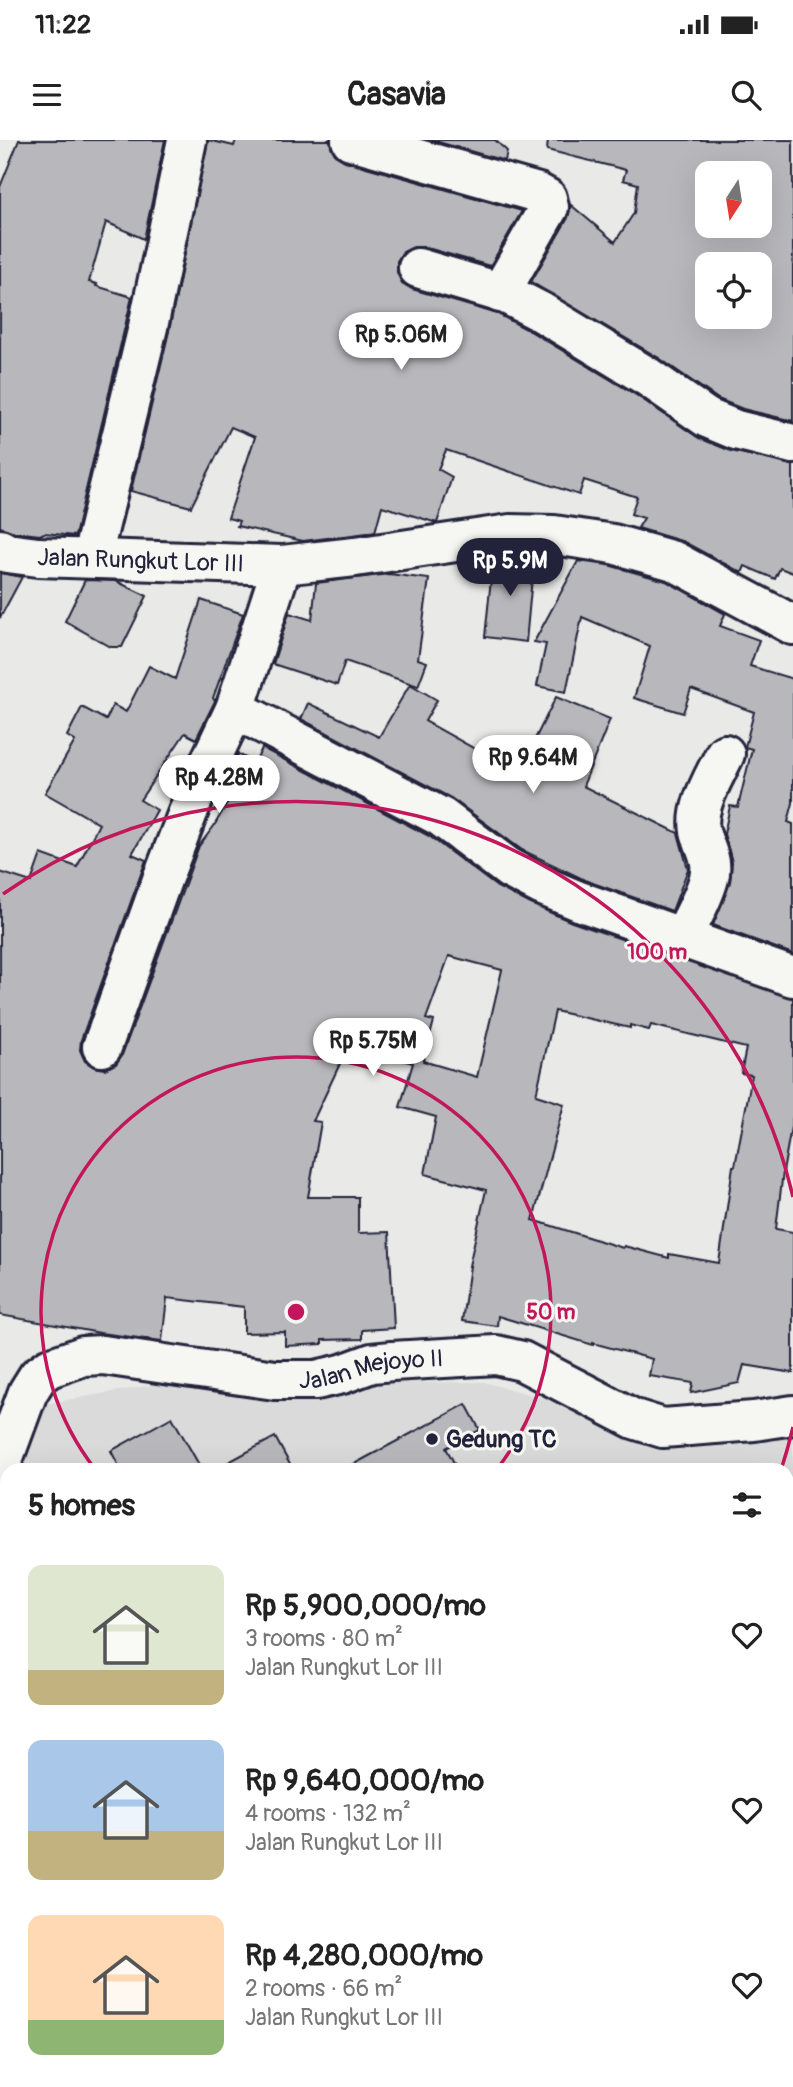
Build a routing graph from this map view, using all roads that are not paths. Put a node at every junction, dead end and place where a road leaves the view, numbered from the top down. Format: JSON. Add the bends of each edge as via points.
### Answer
{"nodes":[{"id":1,"x":187,"y":140,"type":"edge"},
{"id":2,"x":351,"y":140,"type":"edge"},
{"id":3,"x":418,"y":268,"type":"dead end"},
{"id":4,"x":500,"y":293,"type":"junction"},
{"id":5,"x":793,"y":444,"type":"edge"},
{"id":6,"x":0,"y":549,"type":"edge"},
{"id":7,"x":92,"y":557,"type":"junction"},
{"id":8,"x":282,"y":565,"type":"junction"},
{"id":9,"x":793,"y":625,"type":"edge"},
{"id":10,"x":235,"y":709,"type":"junction"},
{"id":11,"x":724,"y":754,"type":"dead end"},
{"id":12,"x":683,"y":937,"type":"junction"},
{"id":13,"x":793,"y":977,"type":"edge"},
{"id":14,"x":102,"y":1047,"type":"dead end"},
{"id":15,"x":793,"y":1415,"type":"edge"},
{"id":16,"x":2,"y":1463,"type":"edge"}],
"edges":[{"from":1,"to":7,"type":"street","via":[[148,327]]},
{"from":2,"to":4,"type":"street","via":[[547,198],[549,207]]},
{"from":3,"to":4,"type":"street"},
{"from":4,"to":5,"type":"street","via":[[541,312],[707,418]]},
{"from":6,"to":7,"type":"street","name":"Jalan Rungkut Lor III","via":[[38,557]]},
{"from":7,"to":8,"type":"street","name":"Jalan Rungkut Lor III"},
{"from":8,"to":9,"type":"street","name":"Jalan Rungkut Lor III","via":[[510,534],[554,535],[613,544],[674,561]]},
{"from":8,"to":10,"type":"street","name":"Jalan Rungkut Lor III"},
{"from":10,"to":12,"type":"street","via":[[441,817],[510,869],[543,886]]},
{"from":10,"to":14,"type":"street","name":"Jalan Rungkut Lor III","via":[[197,789]]},
{"from":11,"to":12,"type":"street","via":[[700,817],[711,861],[709,878]]},
{"from":12,"to":13,"type":"street"},
{"from":15,"to":16,"type":"street","name":"Jalan Mejoyo II","via":[[663,1427],[634,1419],[510,1356],[372,1363],[316,1380],[275,1380],[83,1356],[38,1376]]}]}
